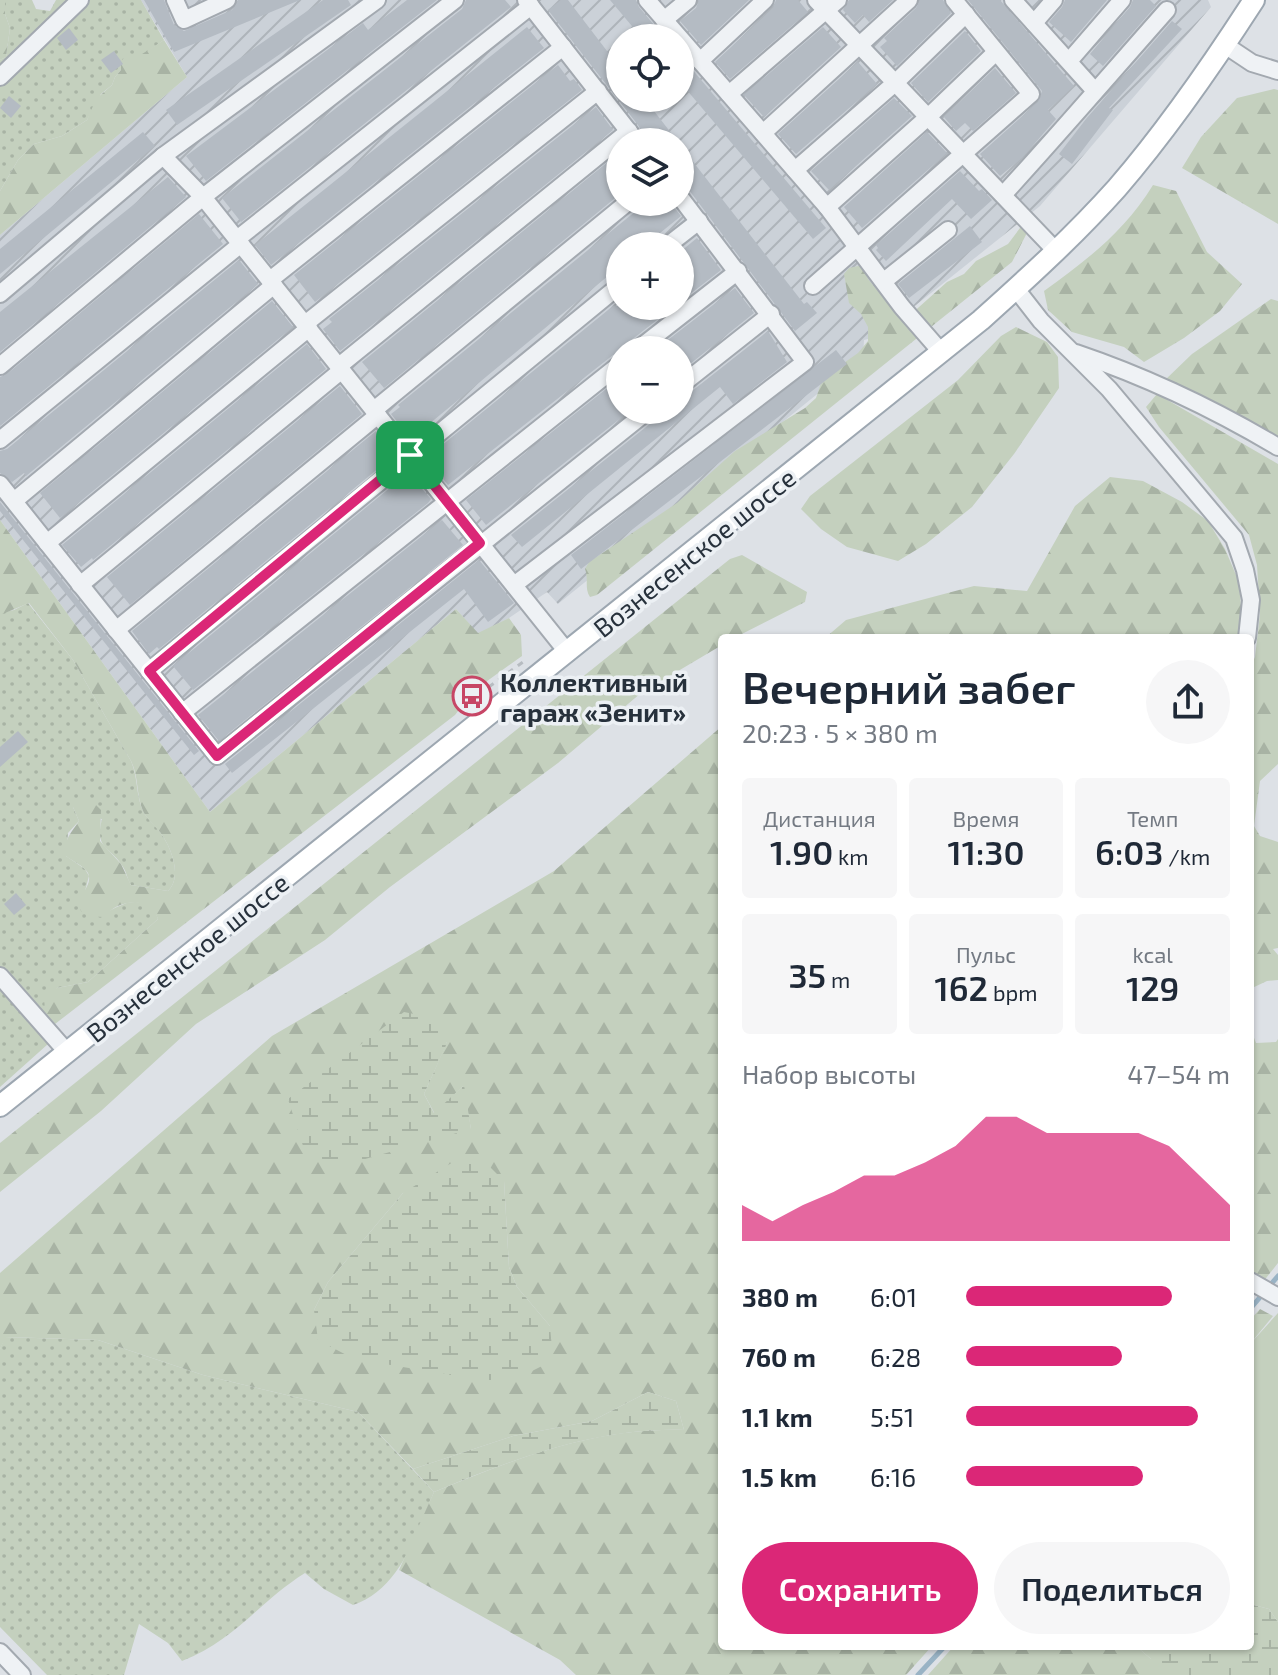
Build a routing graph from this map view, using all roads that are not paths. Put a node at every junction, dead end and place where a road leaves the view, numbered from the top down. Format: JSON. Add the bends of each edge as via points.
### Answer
{"nodes":[{"id":1,"x":80,"y":0,"type":"edge"},
{"id":2,"x":175,"y":0,"type":"edge"},
{"id":3,"x":227,"y":0,"type":"edge"},
{"id":4,"x":377,"y":0,"type":"edge"},
{"id":5,"x":455,"y":0,"type":"edge"},
{"id":6,"x":647,"y":0,"type":"edge"},
{"id":7,"x":688,"y":0,"type":"edge"},
{"id":8,"x":765,"y":0,"type":"edge"},
{"id":9,"x":909,"y":0,"type":"edge"},
{"id":10,"x":954,"y":0,"type":"edge"},
{"id":11,"x":1013,"y":0,"type":"edge"},
{"id":12,"x":1054,"y":0,"type":"edge"},
{"id":13,"x":1122,"y":0,"type":"edge"},
{"id":14,"x":1254,"y":0,"type":"edge"},
{"id":15,"x":529,"y":3,"type":"edge"},
{"id":16,"x":826,"y":4,"type":"edge"},
{"id":17,"x":1167,"y":10,"type":"dead end"},
{"id":18,"x":966,"y":14,"type":"junction"},
{"id":19,"x":664,"y":20,"type":"junction"},
{"id":20,"x":1034,"y":23,"type":"junction"},
{"id":21,"x":1225,"y":45,"type":"junction"},
{"id":22,"x":563,"y":47,"type":"junction"},
{"id":23,"x":860,"y":47,"type":"junction"},
{"id":24,"x":996,"y":52,"type":"junction"},
{"id":25,"x":1070,"y":60,"type":"junction"},
{"id":26,"x":700,"y":61,"type":"junction"},
{"id":27,"x":1278,"y":71,"type":"edge"},
{"id":28,"x":0,"y":77,"type":"edge"},
{"id":29,"x":895,"y":83,"type":"junction"},
{"id":30,"x":598,"y":91,"type":"junction"},
{"id":31,"x":1095,"y":91,"type":"junction"},
{"id":32,"x":729,"y":94,"type":"junction"},
{"id":33,"x":928,"y":117,"type":"junction"},
{"id":34,"x":626,"y":128,"type":"edge"},
{"id":35,"x":763,"y":133,"type":"junction"},
{"id":36,"x":963,"y":154,"type":"junction"},
{"id":37,"x":163,"y":156,"type":"junction"},
{"id":38,"x":606,"y":158,"type":"edge"},
{"id":39,"x":795,"y":170,"type":"junction"},
{"id":40,"x":1003,"y":195,"type":"junction"},
{"id":41,"x":203,"y":197,"type":"junction"},
{"id":42,"x":827,"y":207,"type":"junction"},
{"id":43,"x":694,"y":215,"type":"edge"},
{"id":44,"x":611,"y":216,"type":"edge"},
{"id":45,"x":699,"y":221,"type":"junction"},
{"id":46,"x":948,"y":230,"type":"dead end"},
{"id":47,"x":685,"y":232,"type":"edge"},
{"id":48,"x":239,"y":241,"type":"junction"},
{"id":49,"x":858,"y":246,"type":"junction"},
{"id":50,"x":1057,"y":252,"type":"junction"},
{"id":51,"x":738,"y":271,"type":"junction"},
{"id":52,"x":884,"y":281,"type":"junction"},
{"id":53,"x":272,"y":282,"type":"junction"},
{"id":54,"x":813,"y":286,"type":"dead end"},
{"id":55,"x":1016,"y":289,"type":"junction"},
{"id":56,"x":0,"y":294,"type":"edge"},
{"id":57,"x":606,"y":296,"type":"edge"},
{"id":58,"x":771,"y":314,"type":"junction"},
{"id":59,"x":307,"y":326,"type":"junction"},
{"id":60,"x":655,"y":336,"type":"edge"},
{"id":61,"x":1071,"y":351,"type":"junction"},
{"id":62,"x":942,"y":353,"type":"junction"},
{"id":63,"x":0,"y":366,"type":"edge"},
{"id":64,"x":340,"y":368,"type":"junction"},
{"id":65,"x":606,"y":375,"type":"edge"},
{"id":66,"x":694,"y":375,"type":"edge"},
{"id":67,"x":376,"y":412,"type":"junction"},
{"id":68,"x":631,"y":424,"type":"edge"},
{"id":69,"x":0,"y":440,"type":"edge"},
{"id":70,"x":1278,"y":447,"type":"edge"},
{"id":71,"x":410,"y":455,"type":"junction"},
{"id":72,"x":0,"y":484,"type":"edge"},
{"id":73,"x":14,"y":501,"type":"junction"},
{"id":74,"x":447,"y":501,"type":"junction"},
{"id":75,"x":47,"y":543,"type":"junction"},
{"id":76,"x":480,"y":543,"type":"junction"},
{"id":77,"x":80,"y":585,"type":"junction"},
{"id":78,"x":514,"y":585,"type":"junction"},
{"id":79,"x":116,"y":630,"type":"junction"},
{"id":80,"x":1247,"y":634,"type":"edge"},
{"id":81,"x":568,"y":653,"type":"junction"},
{"id":82,"x":149,"y":671,"type":"junction"},
{"id":83,"x":182,"y":713,"type":"junction"},
{"id":84,"x":0,"y":976,"type":"edge"},
{"id":85,"x":67,"y":1052,"type":"junction"},
{"id":86,"x":0,"y":1106,"type":"edge"},
{"id":87,"x":1254,"y":1284,"type":"edge"},
{"id":88,"x":1276,"y":1295,"type":"edge"},
{"id":89,"x":0,"y":1652,"type":"edge"},
{"id":90,"x":22,"y":1675,"type":"edge"}],
"edges":[{"from":1,"to":28,"type":"street"},
{"from":2,"to":3,"type":"street","via":[[184,20]]},
{"from":4,"to":37,"type":"street"},
{"from":5,"to":41,"type":"street"},
{"from":6,"to":19,"type":"street"},
{"from":7,"to":19,"type":"street"},
{"from":8,"to":26,"type":"street"},
{"from":9,"to":23,"type":"street"},
{"from":10,"to":18,"type":"street"},
{"from":11,"to":20,"type":"street"},
{"from":12,"to":20,"type":"street"},
{"from":13,"to":25,"type":"street"},
{"from":14,"to":21,"type":"main road","name":"Вознесенское шоссе"},
{"from":15,"to":22,"type":"street"},
{"from":15,"to":48,"type":"street"},
{"from":16,"to":23,"type":"street"},
{"from":16,"to":32,"type":"street"},
{"from":17,"to":31,"type":"street"},
{"from":18,"to":24,"type":"street"},
{"from":18,"to":29,"type":"street"},
{"from":19,"to":26,"type":"street"},
{"from":20,"to":25,"type":"street"},
{"from":21,"to":27,"type":"street","via":[[1252,63]]},
{"from":21,"to":50,"type":"main road","name":"Вознесенское шоссе","via":[[1152,145]]},
{"from":22,"to":30,"type":"street"},
{"from":22,"to":53,"type":"street"},
{"from":23,"to":29,"type":"street"},
{"from":23,"to":35,"type":"street"},
{"from":24,"to":33,"type":"street"},
{"from":24,"to":36,"type":"street","via":[[1031,94]]},
{"from":25,"to":31,"type":"street"},
{"from":26,"to":32,"type":"street"},
{"from":29,"to":33,"type":"street"},
{"from":29,"to":39,"type":"street"},
{"from":30,"to":34,"type":"street"},
{"from":30,"to":59,"type":"street"},
{"from":31,"to":40,"type":"street"},
{"from":32,"to":35,"type":"street"},
{"from":33,"to":36,"type":"street"},
{"from":33,"to":42,"type":"street"},
{"from":35,"to":39,"type":"street"},
{"from":36,"to":40,"type":"street"},
{"from":36,"to":49,"type":"street"},
{"from":37,"to":41,"type":"street"},
{"from":37,"to":56,"type":"street"},
{"from":38,"to":64,"type":"street"},
{"from":39,"to":42,"type":"street"},
{"from":40,"to":50,"type":"street"},
{"from":41,"to":48,"type":"street"},
{"from":41,"to":63,"type":"street"},
{"from":42,"to":49,"type":"street"},
{"from":43,"to":45,"type":"street"},
{"from":44,"to":67,"type":"street"},
{"from":45,"to":47,"type":"street"},
{"from":45,"to":51,"type":"street"},
{"from":46,"to":52,"type":"street"},
{"from":48,"to":53,"type":"street"},
{"from":48,"to":69,"type":"street"},
{"from":49,"to":52,"type":"street"},
{"from":49,"to":54,"type":"street"},
{"from":50,"to":55,"type":"main road","name":"Вознесенское шоссе"},
{"from":51,"to":58,"type":"street"},
{"from":51,"to":60,"type":"street"},
{"from":52,"to":62,"type":"street"},
{"from":53,"to":59,"type":"street"},
{"from":53,"to":73,"type":"street"},
{"from":55,"to":61,"type":"street"},
{"from":55,"to":62,"type":"main road","name":"Вознесенское шоссе"},
{"from":57,"to":71,"type":"street"},
{"from":58,"to":66,"type":"street"},
{"from":58,"to":78,"type":"street","via":[[805,362]]},
{"from":59,"to":64,"type":"street"},
{"from":59,"to":75,"type":"street"},
{"from":61,"to":70,"type":"street","via":[[1132,372]]},
{"from":61,"to":80,"type":"street","via":[[1234,538],[1251,600]]},
{"from":62,"to":81,"type":"main road","name":"Вознесенское шоссе"},
{"from":64,"to":67,"type":"street"},
{"from":64,"to":77,"type":"street"},
{"from":65,"to":74,"type":"street"},
{"from":67,"to":71,"type":"street"},
{"from":67,"to":79,"type":"street"},
{"from":68,"to":76,"type":"street"},
{"from":71,"to":74,"type":"street"},
{"from":71,"to":82,"type":"street"},
{"from":72,"to":73,"type":"street"},
{"from":73,"to":75,"type":"street"},
{"from":74,"to":76,"type":"street"},
{"from":74,"to":83,"type":"street"},
{"from":75,"to":77,"type":"street"},
{"from":76,"to":78,"type":"street"},
{"from":76,"to":83,"type":"street","via":[[217,756]]},
{"from":77,"to":79,"type":"street"},
{"from":78,"to":81,"type":"street"},
{"from":79,"to":82,"type":"street"},
{"from":81,"to":85,"type":"main road","name":"Вознесенское шоссе"},
{"from":82,"to":83,"type":"street"},
{"from":84,"to":85,"type":"street"},
{"from":85,"to":86,"type":"main road","name":"Вознесенское шоссе"},
{"from":87,"to":88,"type":"street"},
{"from":89,"to":90,"type":"street"}]}
